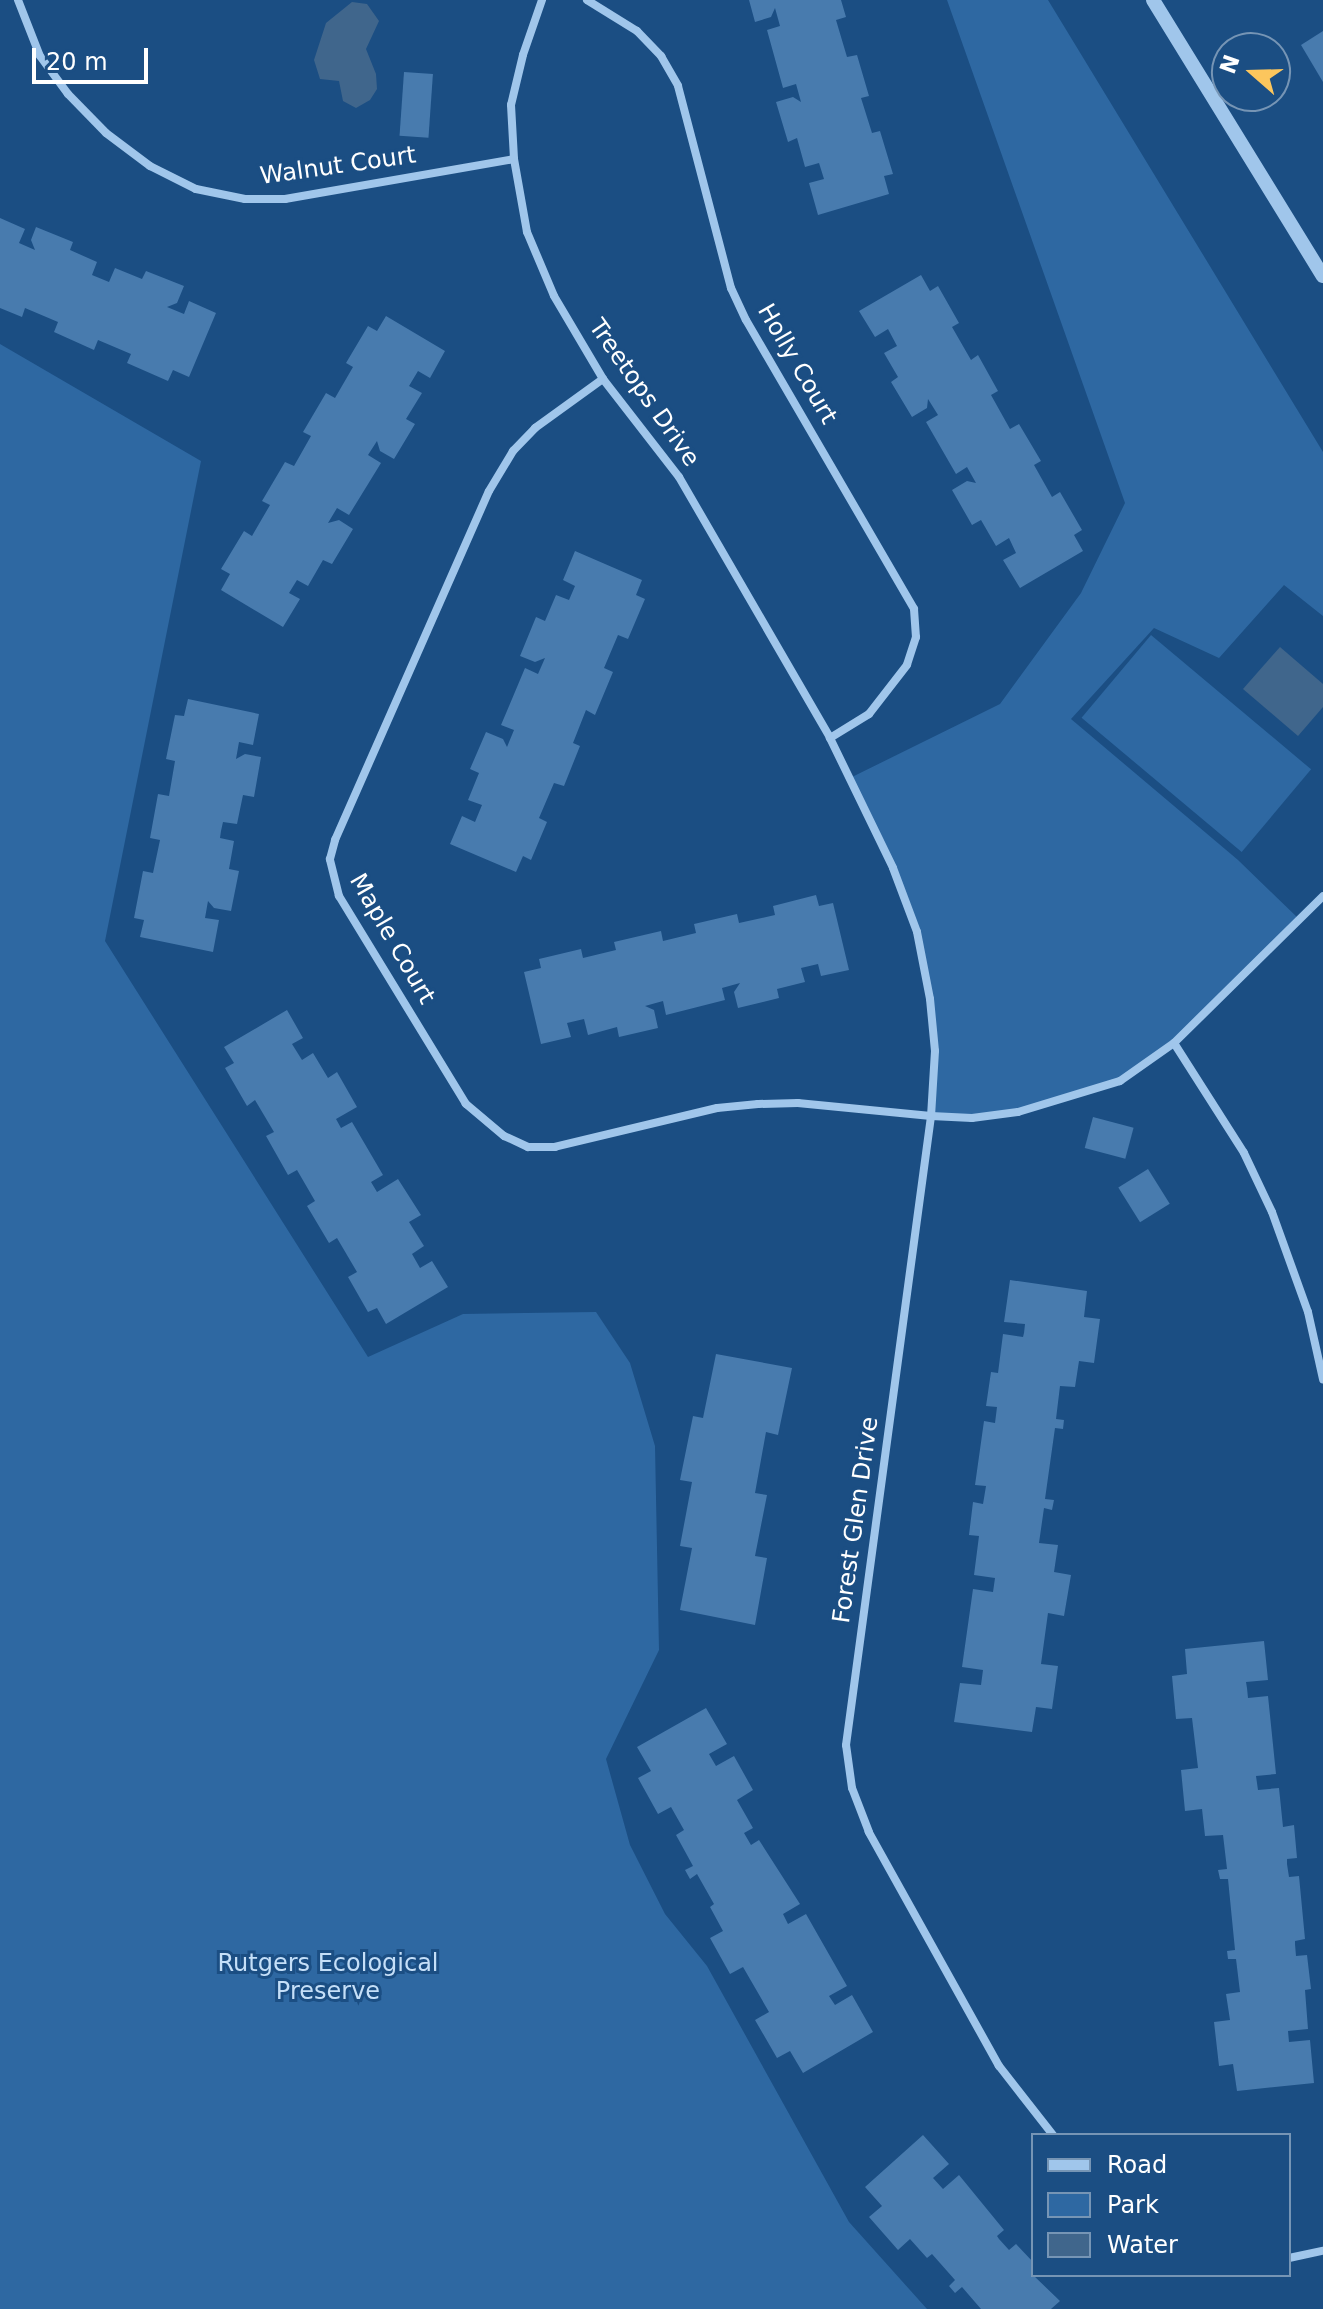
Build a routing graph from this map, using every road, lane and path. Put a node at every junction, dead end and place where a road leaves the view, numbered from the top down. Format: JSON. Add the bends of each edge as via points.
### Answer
{"nodes":[{"id":1,"x":18,"y":0,"type":"edge"},
{"id":2,"x":542,"y":0,"type":"edge"},
{"id":3,"x":587,"y":0,"type":"edge"},
{"id":4,"x":1153,"y":0,"type":"edge"},
{"id":5,"x":514,"y":159,"type":"junction"},
{"id":6,"x":1323,"y":276,"type":"edge"},
{"id":7,"x":603,"y":379,"type":"junction"},
{"id":8,"x":830,"y":738,"type":"junction"},
{"id":9,"x":1323,"y":896,"type":"edge"},
{"id":10,"x":1174,"y":1043,"type":"junction"},
{"id":11,"x":931,"y":1116,"type":"junction"},
{"id":12,"x":1323,"y":1379,"type":"edge"},
{"id":13,"x":1051,"y":2133,"type":"edge"},
{"id":14,"x":1323,"y":2251,"type":"edge"},
{"id":15,"x":1291,"y":2258,"type":"edge"}],
"edges":[{"from":1,"to":5,"type":"street","name":"Walnut Court","via":[[40,56],[68,94],[139,158],[196,189],[245,199],[285,199]]},
{"from":2,"to":5,"type":"street","name":"Treetops Drive","via":[[511,105]]},
{"from":3,"to":8,"type":"street","name":"Holly Court","via":[[637,31],[661,56],[678,86],[731,288],[914,609],[916,637],[907,665],[869,714]]},
{"from":4,"to":6,"type":"street"},
{"from":5,"to":7,"type":"street","name":"Treetops Drive","via":[[527,232],[554,296]]},
{"from":7,"to":8,"type":"street","name":"Treetops Drive","via":[[679,477]]},
{"from":7,"to":11,"type":"street","name":"Maple Court","via":[[535,428],[513,451],[489,491],[335,840],[330,859],[339,896],[466,1104],[504,1136],[528,1147],[555,1147],[717,1108],[758,1104]]},
{"from":8,"to":11,"type":"street","name":"Treetops Drive","via":[[893,868],[917,932],[935,1051]]},
{"from":9,"to":10,"type":"street"},
{"from":10,"to":11,"type":"street","via":[[1120,1081],[1067,1099],[972,1118]]},
{"from":10,"to":12,"type":"street","via":[[1244,1153],[1272,1212],[1308,1312]]},
{"from":11,"to":13,"type":"street","name":"Forest Glen Drive","via":[[846,1745],[852,1788],[869,1832],[999,2066]]},
{"from":14,"to":15,"type":"street"}]}
